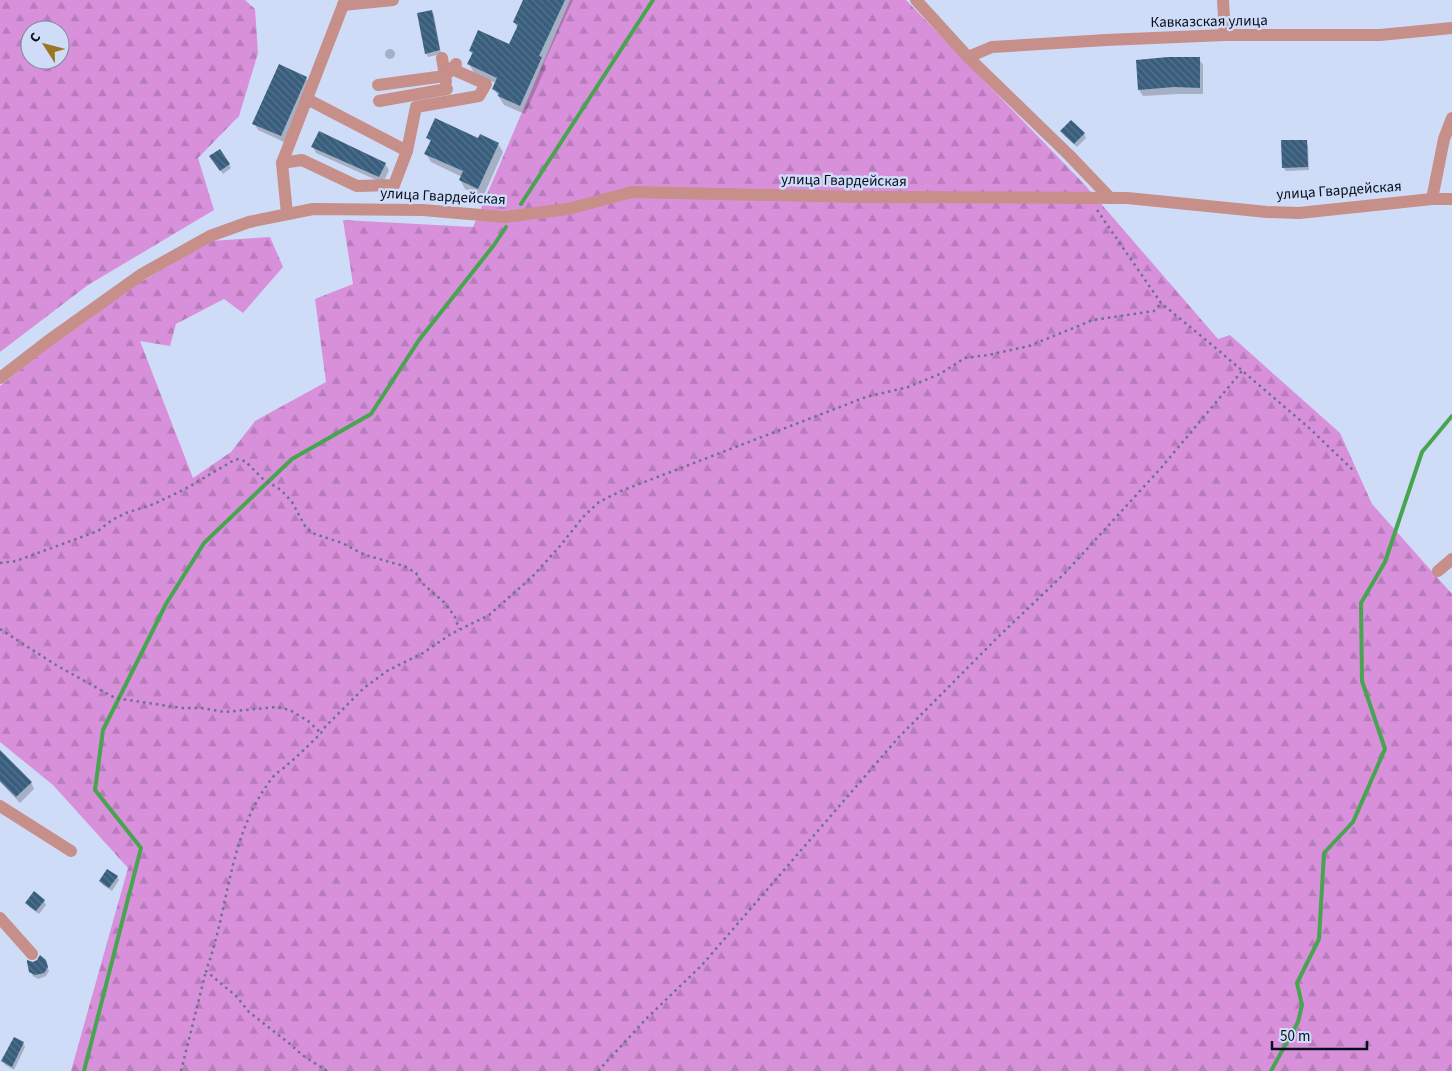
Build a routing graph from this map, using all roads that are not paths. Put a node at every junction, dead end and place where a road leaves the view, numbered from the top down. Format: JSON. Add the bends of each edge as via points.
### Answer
{"nodes":[{"id":1,"x":393,"y":0,"type":"edge"},
{"id":2,"x":916,"y":0,"type":"edge"},
{"id":3,"x":1223,"y":0,"type":"edge"},
{"id":4,"x":344,"y":3,"type":"edge"},
{"id":5,"x":1452,"y":28,"type":"edge"},
{"id":6,"x":1225,"y":35,"type":"junction"},
{"id":7,"x":968,"y":57,"type":"junction"},
{"id":8,"x":442,"y":58,"type":"dead end"},
{"id":9,"x":451,"y":70,"type":"junction"},
{"id":10,"x":415,"y":80,"type":"junction"},
{"id":11,"x":378,"y":85,"type":"dead end"},
{"id":12,"x":448,"y":95,"type":"junction"},
{"id":13,"x":307,"y":99,"type":"junction"},
{"id":14,"x":417,"y":100,"type":"junction"},
{"id":15,"x":379,"y":101,"type":"dead end"},
{"id":16,"x":1452,"y":118,"type":"edge"},
{"id":17,"x":407,"y":151,"type":"junction"},
{"id":18,"x":282,"y":163,"type":"junction"},
{"id":19,"x":1110,"y":198,"type":"junction"},
{"id":20,"x":1432,"y":199,"type":"junction"},
{"id":21,"x":1452,"y":199,"type":"edge"},
{"id":22,"x":287,"y":214,"type":"junction"},
{"id":23,"x":0,"y":378,"type":"edge"},
{"id":24,"x":1452,"y":559,"type":"edge"},
{"id":25,"x":1438,"y":571,"type":"dead end"},
{"id":26,"x":0,"y":806,"type":"edge"},
{"id":27,"x":71,"y":851,"type":"dead end"},
{"id":28,"x":0,"y":918,"type":"edge"},
{"id":29,"x":32,"y":954,"type":"dead end"}],
"edges":[{"from":1,"to":4,"type":"street"},
{"from":2,"to":7,"type":"street"},
{"from":3,"to":6,"type":"street"},
{"from":4,"to":13,"type":"street"},
{"from":5,"to":6,"type":"street","name":"Кавказская улица","via":[[1380,35]]},
{"from":6,"to":7,"type":"street","name":"Кавказская улица","via":[[992,47]]},
{"from":7,"to":19,"type":"street"},
{"from":8,"to":9,"type":"street"},
{"from":9,"to":10,"type":"street"},
{"from":9,"to":12,"type":"street"},
{"from":9,"to":12,"type":"street","via":[[486,84],[479,96]]},
{"from":10,"to":11,"type":"street"},
{"from":10,"to":14,"type":"street"},
{"from":12,"to":14,"type":"street"},
{"from":13,"to":17,"type":"street"},
{"from":13,"to":18,"type":"street"},
{"from":14,"to":15,"type":"street"},
{"from":14,"to":17,"type":"street"},
{"from":16,"to":20,"type":"street","via":[[1444,139]]},
{"from":17,"to":18,"type":"street","via":[[394,185],[357,186],[302,160]]},
{"from":18,"to":22,"type":"street"},
{"from":19,"to":20,"type":"street","name":"улица Гвардейская","via":[[1299,213]]},
{"from":19,"to":22,"type":"street","name":"улица Гвардейская","via":[[632,192],[568,209],[504,217],[422,210],[313,209]]},
{"from":20,"to":21,"type":"street","name":"улица Гвардейская"},
{"from":22,"to":23,"type":"street","name":"улица Гвардейская","via":[[249,222],[210,236],[142,274]]},
{"from":24,"to":25,"type":"street"},
{"from":26,"to":27,"type":"street"},
{"from":28,"to":29,"type":"street"}]}
